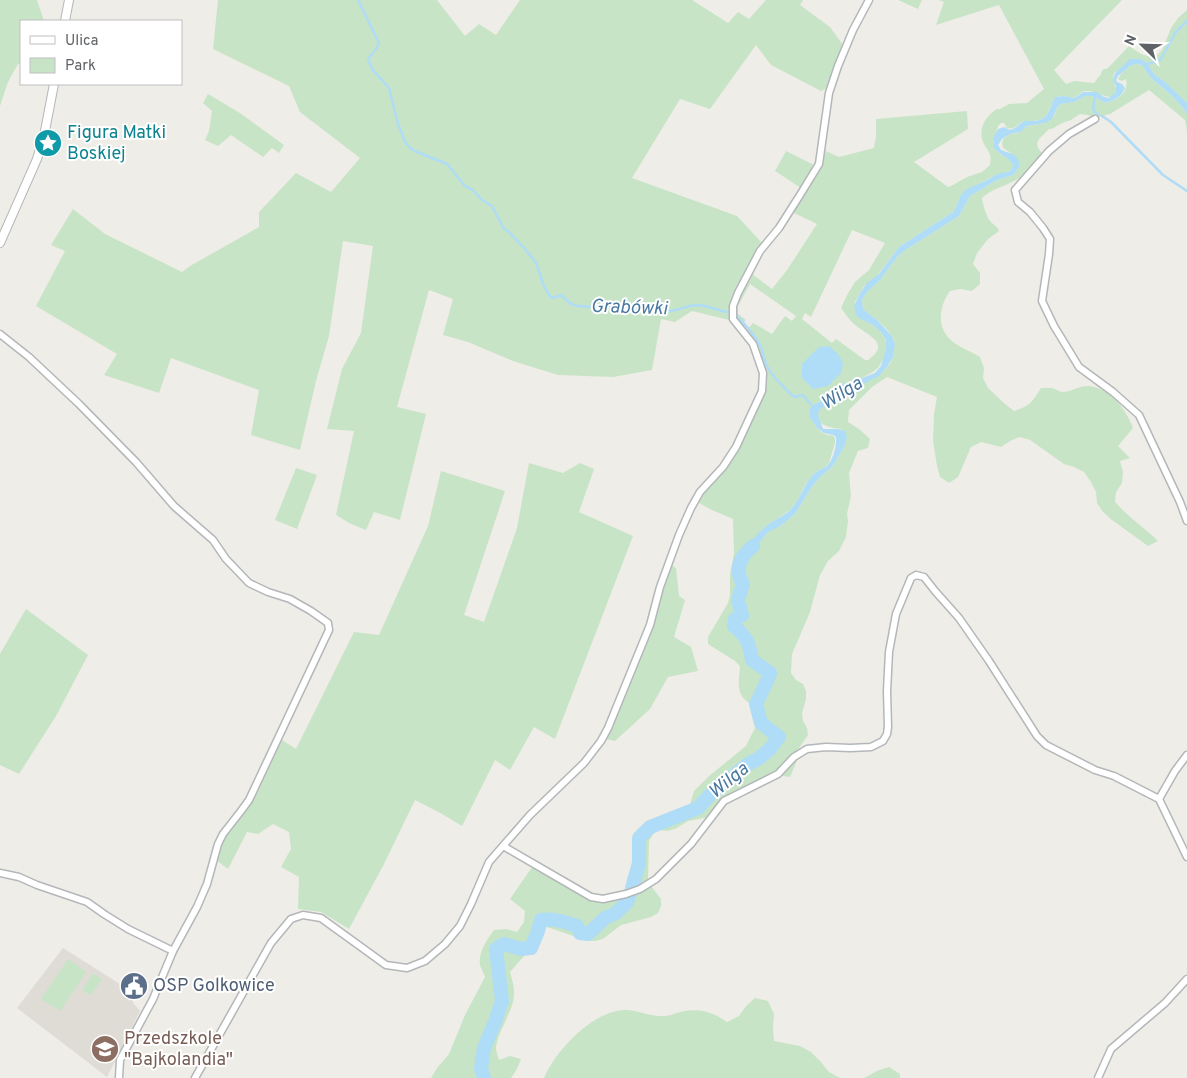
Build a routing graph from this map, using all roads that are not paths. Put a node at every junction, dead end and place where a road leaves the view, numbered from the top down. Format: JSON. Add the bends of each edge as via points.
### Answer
{"nodes":[{"id":1,"x":68,"y":0,"type":"edge"},
{"id":2,"x":869,"y":0,"type":"edge"},
{"id":3,"x":65,"y":20,"type":"edge"},
{"id":4,"x":54,"y":85,"type":"edge"},
{"id":5,"x":1095,"y":119,"type":"dead end"},
{"id":6,"x":0,"y":243,"type":"edge"},
{"id":7,"x":0,"y":334,"type":"edge"},
{"id":8,"x":1187,"y":521,"type":"edge"},
{"id":9,"x":1187,"y":755,"type":"edge"},
{"id":10,"x":1159,"y":799,"type":"junction"},
{"id":11,"x":502,"y":846,"type":"junction"},
{"id":12,"x":1187,"y":857,"type":"edge"},
{"id":13,"x":0,"y":873,"type":"edge"},
{"id":14,"x":173,"y":951,"type":"junction"},
{"id":15,"x":1187,"y":979,"type":"edge"},
{"id":16,"x":120,"y":1078,"type":"edge"},
{"id":17,"x":195,"y":1078,"type":"edge"},
{"id":18,"x":1098,"y":1078,"type":"edge"}],
"edges":[{"from":1,"to":3,"type":"street"},
{"from":2,"to":11,"type":"street","via":[[853,30],[829,93],[819,164],[760,252],[733,306],[733,319],[753,344],[764,374],[762,391],[736,447],[691,508],[660,587],[650,626],[602,741]]},
{"from":4,"to":6,"type":"street","via":[[37,159]]},
{"from":5,"to":8,"type":"street","via":[[1069,134],[1050,151],[1016,190],[1018,202],[1050,239],[1042,302],[1054,326],[1079,367],[1139,415]]},
{"from":7,"to":14,"type":"street","via":[[98,423],[174,506],[213,540],[249,583],[290,599],[328,623],[329,630],[249,800],[218,844],[208,884]]},
{"from":9,"to":10,"type":"street"},
{"from":10,"to":11,"type":"street","via":[[1046,745],[959,618],[924,577],[916,575],[911,578],[896,614],[889,652],[888,727],[883,741],[871,747],[807,749],[778,774],[724,801],[691,844],[656,879],[626,894],[603,899],[591,897]]},
{"from":10,"to":12,"type":"street"},
{"from":11,"to":17,"type":"street","via":[[488,862],[460,926],[425,961],[407,968],[386,965],[321,918],[304,915],[290,919],[271,943]]},
{"from":13,"to":14,"type":"street","via":[[87,902],[128,929]]},
{"from":14,"to":16,"type":"street","via":[[156,992],[120,1060]]},
{"from":15,"to":18,"type":"street","via":[[1165,1003],[1111,1050]]}]}
